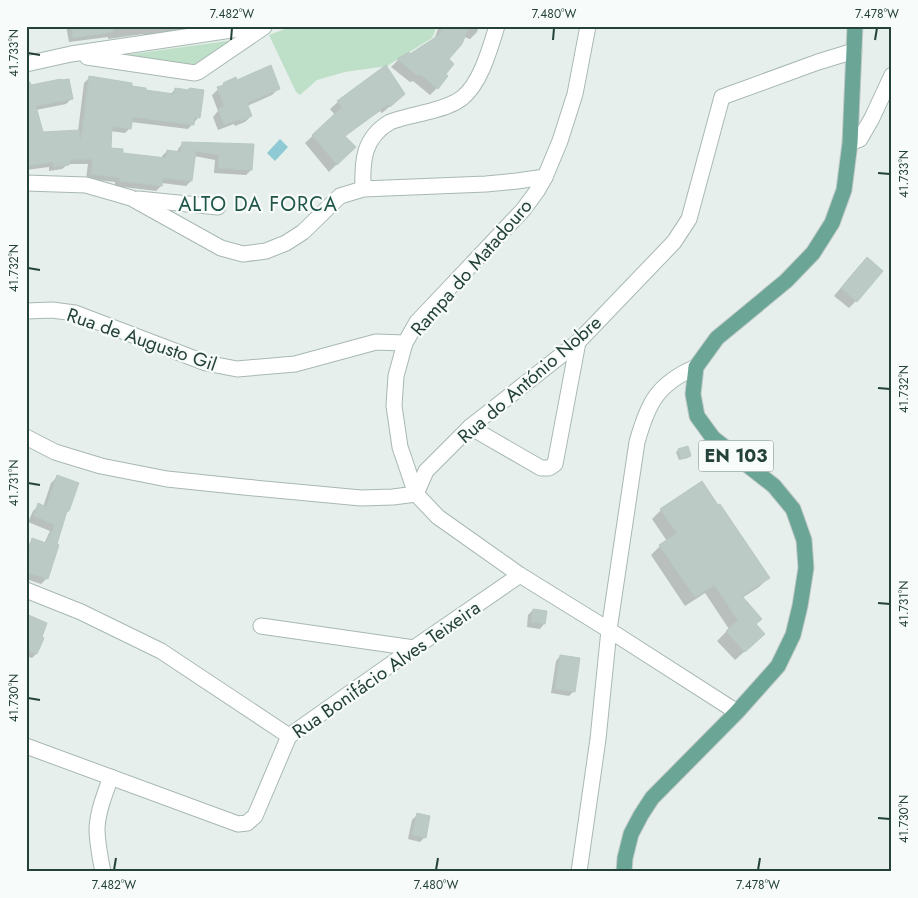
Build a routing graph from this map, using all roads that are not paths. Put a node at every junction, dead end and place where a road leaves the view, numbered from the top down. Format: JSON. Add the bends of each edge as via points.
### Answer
{"nodes":[{"id":1,"x":259,"y":26,"type":"edge"},
{"id":2,"x":265,"y":26,"type":"edge"},
{"id":3,"x":497,"y":26,"type":"edge"},
{"id":4,"x":588,"y":26,"type":"edge"},
{"id":5,"x":855,"y":26,"type":"edge"},
{"id":6,"x":854,"y":51,"type":"junction"},
{"id":7,"x":70,"y":54,"type":"junction"},
{"id":8,"x":26,"y":64,"type":"edge"},
{"id":9,"x":892,"y":75,"type":"edge"},
{"id":10,"x":850,"y":143,"type":"junction"},
{"id":11,"x":546,"y":176,"type":"junction"},
{"id":12,"x":26,"y":183,"type":"edge"},
{"id":13,"x":363,"y":188,"type":"junction"},
{"id":14,"x":130,"y":198,"type":"junction"},
{"id":15,"x":218,"y":207,"type":"dead end"},
{"id":16,"x":26,"y":311,"type":"edge"},
{"id":17,"x":578,"y":342,"type":"junction"},
{"id":18,"x":405,"y":343,"type":"junction"},
{"id":19,"x":696,"y":367,"type":"junction"},
{"id":20,"x":470,"y":427,"type":"junction"},
{"id":21,"x":26,"y":437,"type":"edge"},
{"id":22,"x":416,"y":494,"type":"junction"},
{"id":23,"x":520,"y":575,"type":"junction"},
{"id":24,"x":26,"y":590,"type":"edge"},
{"id":25,"x":261,"y":626,"type":"dead end"},
{"id":26,"x":609,"y":630,"type":"junction"},
{"id":27,"x":414,"y":648,"type":"junction"},
{"id":28,"x":737,"y":712,"type":"junction"},
{"id":29,"x":288,"y":736,"type":"junction"},
{"id":30,"x":26,"y":746,"type":"edge"},
{"id":31,"x":111,"y":777,"type":"junction"},
{"id":32,"x":103,"y":872,"type":"edge"},
{"id":33,"x":579,"y":872,"type":"edge"},
{"id":34,"x":624,"y":872,"type":"edge"}],
"edges":[{"from":1,"to":7,"type":"street"},
{"from":2,"to":7,"type":"street","via":[[195,73]]},
{"from":3,"to":13,"type":"street","via":[[486,62],[463,97],[450,105],[391,122],[376,133],[366,149]]},
{"from":4,"to":11,"type":"street","name":"Rampa do Matadouro","via":[[575,94]]},
{"from":5,"to":6,"type":"main road","number":"EN 103"},
{"from":6,"to":10,"type":"main road","number":"EN 103"},
{"from":6,"to":17,"type":"street","name":"Rua do António Nobre","via":[[722,97],[689,219],[674,242]]},
{"from":7,"to":8,"type":"street"},
{"from":9,"to":10,"type":"street","via":[[860,139]]},
{"from":10,"to":19,"type":"main road","number":"EN 103","via":[[844,190],[832,223],[813,253],[786,281],[717,338]]},
{"from":11,"to":13,"type":"street","via":[[486,184]]},
{"from":11,"to":18,"type":"street","name":"Rampa do Matadouro","via":[[523,210],[417,322]]},
{"from":12,"to":14,"type":"street","via":[[86,185]]},
{"from":13,"to":14,"type":"street","via":[[340,196],[303,232],[286,243],[266,251],[243,254],[221,248]]},
{"from":14,"to":15,"type":"street"},
{"from":16,"to":18,"type":"street","name":"Rua de Augusto Gil","via":[[75,312],[206,363],[236,369],[295,364],[376,342]]},
{"from":17,"to":20,"type":"street","name":"Rua do António Nobre"},
{"from":17,"to":20,"type":"street","via":[[555,464],[541,468]]},
{"from":18,"to":22,"type":"street","name":"Rampa do Matadouro","via":[[396,376],[394,406],[400,447]]},
{"from":19,"to":26,"type":"street","via":[[664,386],[642,424],[634,458]]},
{"from":19,"to":28,"type":"main road","number":"EN 103","via":[[692,394],[697,416],[713,438],[774,486],[793,509],[804,540],[806,568],[793,635],[778,666]]},
{"from":20,"to":22,"type":"street","name":"Rua do António Nobre","via":[[426,472]]},
{"from":21,"to":22,"type":"street","via":[[55,452],[101,466],[167,479],[361,498]]},
{"from":22,"to":23,"type":"street","name":"Rampa do Matadouro","via":[[438,517]]},
{"from":23,"to":26,"type":"street","name":"Rampa do Matadouro"},
{"from":23,"to":27,"type":"street","name":"Rua Bonifácio Alves Teixeira"},
{"from":24,"to":29,"type":"street","via":[[81,612],[161,651]]},
{"from":25,"to":27,"type":"street"},
{"from":26,"to":28,"type":"street","name":"Rampa do Matadouro"},
{"from":26,"to":33,"type":"street"},
{"from":27,"to":29,"type":"street","name":"Rua Bonifácio Alves Teixeira"},
{"from":28,"to":34,"type":"main road","number":"EN 103","via":[[652,798],[631,834]]},
{"from":29,"to":31,"type":"street","name":"Rua Bonifácio Alves Teixeira","via":[[255,816],[248,823],[238,824]]},
{"from":30,"to":31,"type":"street"},
{"from":31,"to":32,"type":"street","via":[[97,827]]}]}
